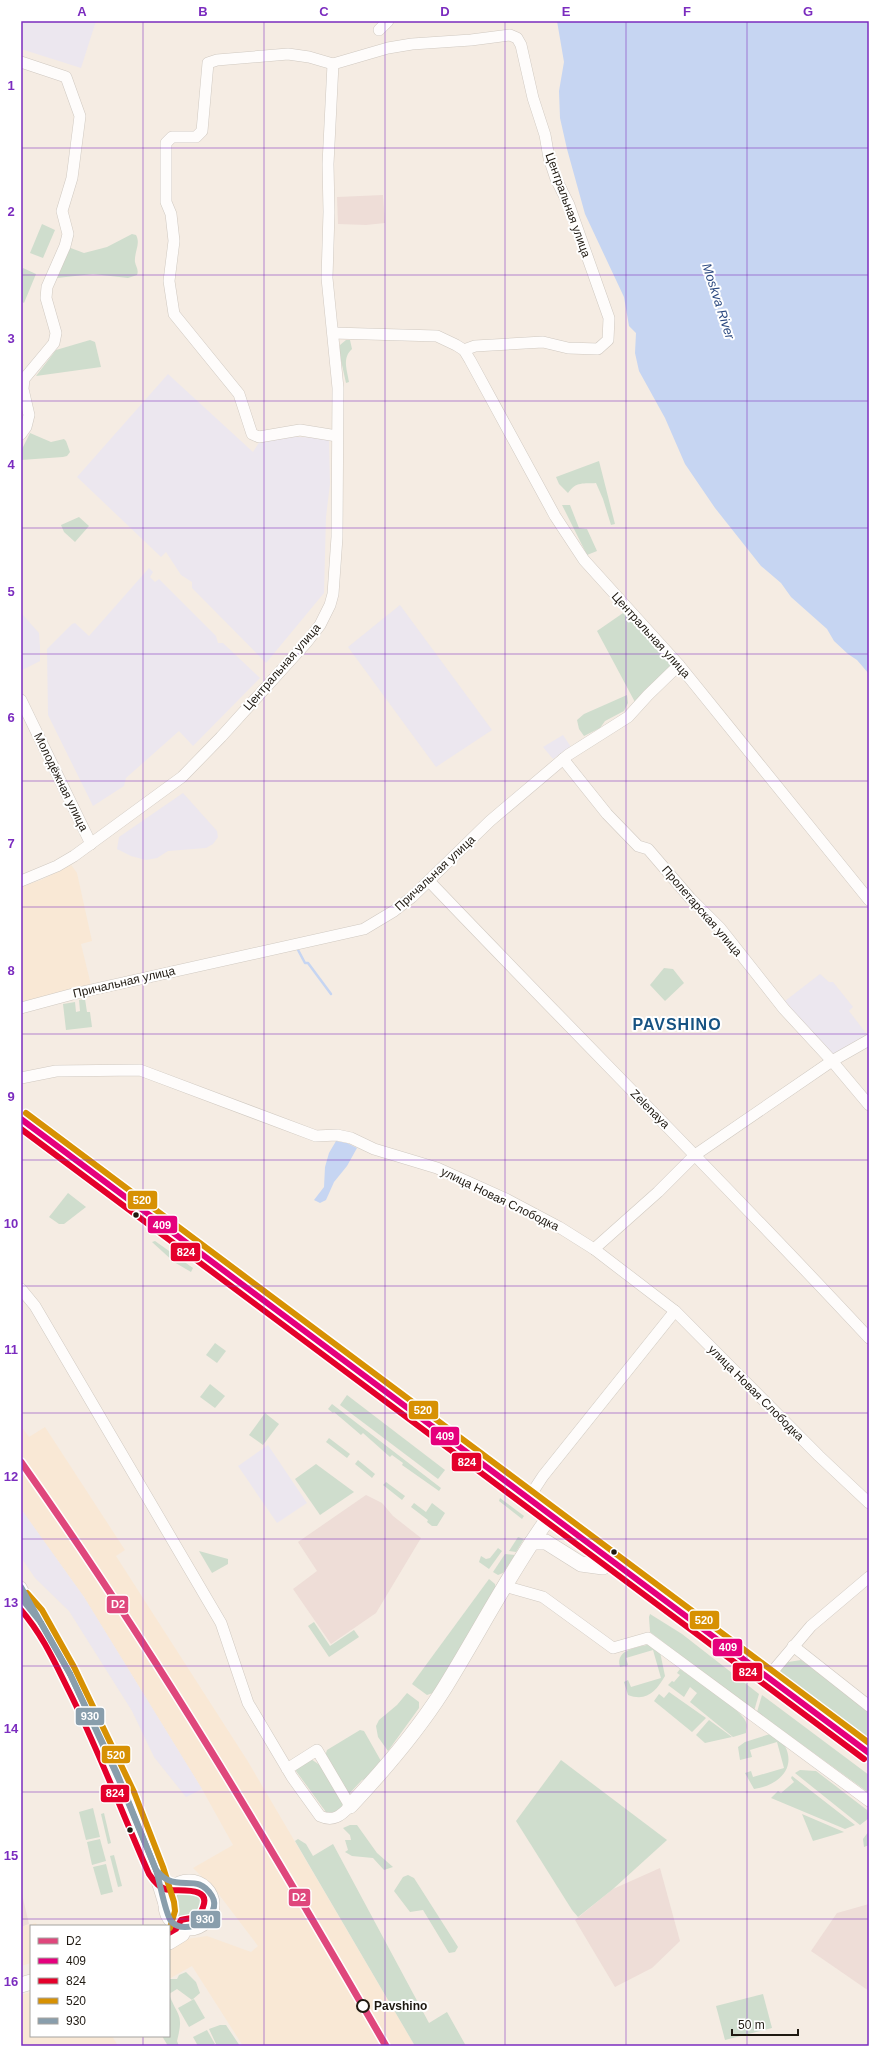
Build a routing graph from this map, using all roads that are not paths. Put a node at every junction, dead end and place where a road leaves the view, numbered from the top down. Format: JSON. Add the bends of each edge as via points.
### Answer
{"nodes":[{"id":1,"x":388,"y":21,"type":"edge"},
{"id":2,"x":379,"y":30,"type":"dead end"},
{"id":3,"x":21,"y":62,"type":"edge"},
{"id":4,"x":333,"y":64,"type":"junction"},
{"id":5,"x":333,"y":333,"type":"junction"},
{"id":6,"x":464,"y":350,"type":"junction"},
{"id":7,"x":21,"y":434,"type":"edge"},
{"id":8,"x":337,"y":436,"type":"junction"},
{"id":9,"x":679,"y":665,"type":"junction"},
{"id":10,"x":21,"y":700,"type":"edge"},
{"id":11,"x":563,"y":759,"type":"junction"},
{"id":12,"x":91,"y":844,"type":"junction"},
{"id":13,"x":21,"y":881,"type":"edge"},
{"id":14,"x":429,"y":881,"type":"junction"},
{"id":15,"x":869,"y":900,"type":"edge"},
{"id":16,"x":21,"y":1008,"type":"edge"},
{"id":17,"x":869,"y":1040,"type":"edge"},
{"id":18,"x":832,"y":1061,"type":"junction"},
{"id":19,"x":21,"y":1078,"type":"edge"},
{"id":20,"x":869,"y":1105,"type":"edge"},
{"id":21,"x":21,"y":1119,"type":"edge"},
{"id":22,"x":21,"y":1134,"type":"edge"},
{"id":23,"x":695,"y":1155,"type":"junction"},
{"id":24,"x":594,"y":1249,"type":"junction"},
{"id":25,"x":21,"y":1289,"type":"edge"},
{"id":26,"x":675,"y":1312,"type":"junction"},
{"id":27,"x":869,"y":1338,"type":"edge"},
{"id":28,"x":528,"y":1499,"type":"junction"},
{"id":29,"x":869,"y":1503,"type":"edge"},
{"id":30,"x":548,"y":1520,"type":"junction"},
{"id":31,"x":532,"y":1542,"type":"junction"},
{"id":32,"x":603,"y":1567,"type":"junction"},
{"id":33,"x":869,"y":1577,"type":"edge"},
{"id":34,"x":504,"y":1586,"type":"junction"},
{"id":35,"x":21,"y":1587,"type":"edge"},
{"id":36,"x":21,"y":1598,"type":"edge"},
{"id":37,"x":35,"y":1614,"type":"junction"},
{"id":38,"x":793,"y":1646,"type":"junction"},
{"id":39,"x":763,"y":1681,"type":"junction"},
{"id":40,"x":869,"y":1706,"type":"edge"},
{"id":41,"x":869,"y":1753,"type":"edge"},
{"id":42,"x":869,"y":1766,"type":"edge"},
{"id":43,"x":287,"y":1769,"type":"junction"},
{"id":44,"x":869,"y":1801,"type":"edge"},
{"id":45,"x":350,"y":1806,"type":"junction"},
{"id":46,"x":156,"y":1870,"type":"junction"},
{"id":47,"x":181,"y":1883,"type":"junction"},
{"id":48,"x":166,"y":1907,"type":"junction"},
{"id":49,"x":162,"y":1925,"type":"edge"},
{"id":50,"x":185,"y":1928,"type":"junction"},
{"id":51,"x":170,"y":1941,"type":"edge"}],
"edges":[{"from":1,"to":2,"type":"street"},
{"from":3,"to":7,"type":"street","via":[[66,77],[80,116],[72,178],[62,211],[68,234],[47,287],[46,298],[56,333],[54,343],[24,380],[23,389],[29,415],[26,428]]},
{"from":4,"to":5,"type":"street","via":[[328,164],[330,212],[327,278]]},
{"from":4,"to":6,"type":"street","name":"Центральная улица","via":[[388,48],[412,44],[510,35],[517,38],[521,46],[549,158],[569,205],[609,318],[608,340],[598,349],[568,348],[543,342],[475,346]]},
{"from":4,"to":8,"type":"street","via":[[288,54],[208,63],[202,131],[196,137],[172,137],[166,143],[166,202],[171,214],[174,242],[169,281],[174,314],[239,394],[252,434],[259,437],[300,430]]},
{"from":5,"to":6,"type":"street","name":"Центральная улица","via":[[437,336]]},
{"from":5,"to":8,"type":"street","name":"Центральная улица","via":[[338,388]]},
{"from":6,"to":9,"type":"street","name":"Центральная улица","via":[[575,548]]},
{"from":8,"to":12,"type":"street","name":"Центральная улица","via":[[337,537],[333,594],[320,625],[280,673],[182,777]]},
{"from":9,"to":11,"type":"street","name":"Причальная улица","via":[[628,717]]},
{"from":9,"to":15,"type":"street","name":"Центральная улица"},
{"from":10,"to":12,"type":"street","name":"Молодёжная улица"},
{"from":11,"to":14,"type":"street","name":"Причальная улица","via":[[490,822]]},
{"from":11,"to":18,"type":"street","name":"Пролетарская улица","via":[[607,814],[638,846],[648,848],[690,898],[720,928],[784,1009]]},
{"from":12,"to":13,"type":"street","name":"Центральная улица","via":[[57,866]]},
{"from":14,"to":16,"type":"street","name":"Причальная улица","via":[[394,911],[364,929],[80,992]]},
{"from":14,"to":23,"type":"street","name":"Zelenaya"},
{"from":17,"to":18,"type":"street"},
{"from":18,"to":20,"type":"street","name":"Пролетарская улица"},
{"from":18,"to":23,"type":"street"},
{"from":19,"to":24,"type":"street","name":"улица Новая Слободка","via":[[56,1071],[140,1070],[316,1136],[337,1135],[351,1138],[374,1149],[437,1168],[508,1200]]},
{"from":21,"to":28,"type":"main road"},
{"from":22,"to":30,"type":"main road"},
{"from":23,"to":24,"type":"street"},
{"from":23,"to":27,"type":"street","name":"Zelenaya"},
{"from":24,"to":26,"type":"street","name":"улица Новая Слободка"},
{"from":25,"to":43,"type":"street","via":[[35,1306],[221,1623],[248,1704]]},
{"from":26,"to":28,"type":"street","via":[[543,1476]]},
{"from":26,"to":29,"type":"street","name":"улица Новая Слободка"},
{"from":28,"to":30,"type":"main road"},
{"from":30,"to":31,"type":"street"},
{"from":30,"to":32,"type":"main road"},
{"from":30,"to":39,"type":"main road"},
{"from":31,"to":32,"type":"street","via":[[546,1542],[581,1564]]},
{"from":31,"to":34,"type":"street"},
{"from":32,"to":39,"type":"main road"},
{"from":33,"to":38,"type":"street","via":[[811,1626]]},
{"from":34,"to":44,"type":"street","via":[[542,1597],[613,1648],[648,1638]]},
{"from":34,"to":45,"type":"street","via":[[433,1705],[391,1762]]},
{"from":35,"to":37,"type":"street"},
{"from":36,"to":37,"type":"street"},
{"from":37,"to":46,"type":"street","via":[[68,1671],[117,1774]]},
{"from":38,"to":39,"type":"street"},
{"from":38,"to":40,"type":"street"},
{"from":39,"to":41,"type":"main road"},
{"from":39,"to":42,"type":"main road"},
{"from":43,"to":45,"type":"street","via":[[320,1816],[334,1819]]},
{"from":43,"to":45,"type":"street","via":[[318,1750]]},
{"from":46,"to":47,"type":"street","via":[[168,1882]]},
{"from":46,"to":48,"type":"street"},
{"from":47,"to":48,"type":"street","via":[[172,1889]]},
{"from":47,"to":50,"type":"street","via":[[192,1882],[202,1885],[210,1894],[213,1904],[210,1915],[203,1924]]},
{"from":48,"to":49,"type":"street"},
{"from":48,"to":50,"type":"street","via":[[175,1923]]},
{"from":50,"to":51,"type":"street","via":[[182,1934]]}]}
